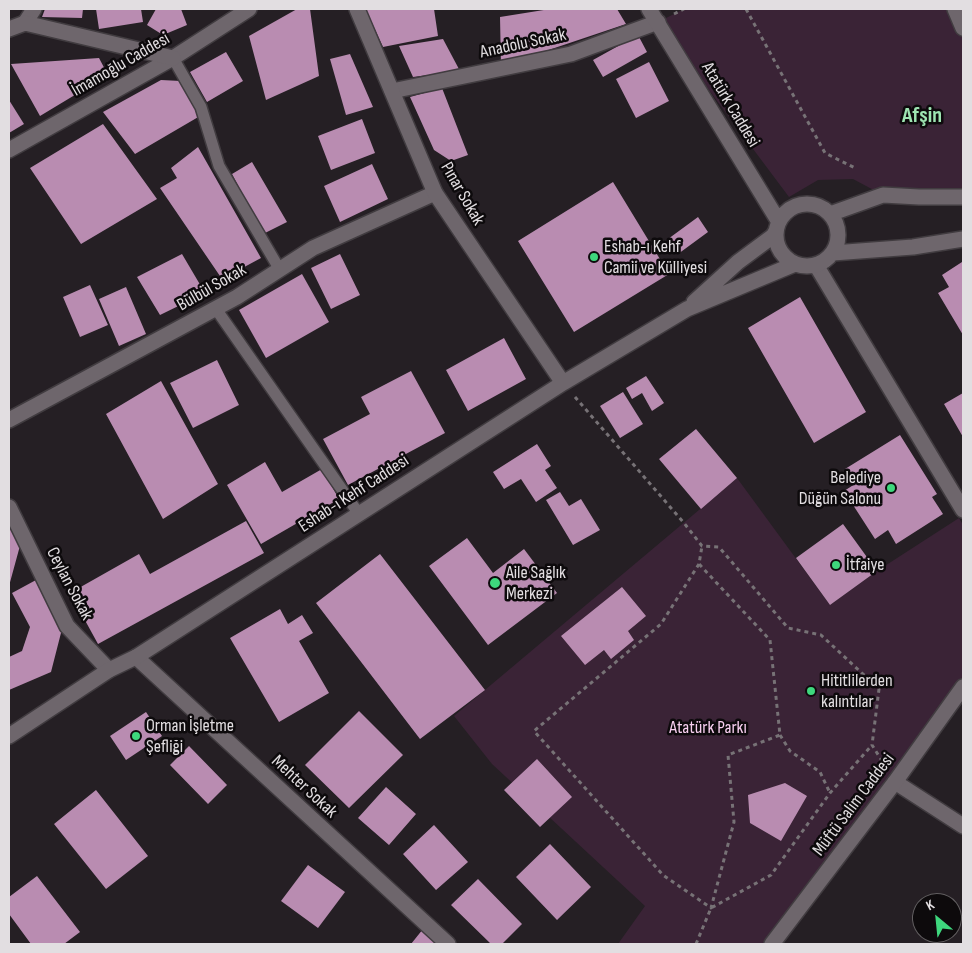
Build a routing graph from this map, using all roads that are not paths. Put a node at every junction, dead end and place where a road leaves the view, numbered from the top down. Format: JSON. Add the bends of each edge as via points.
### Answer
{"nodes":[{"id":1,"x":34,"y":9,"type":"edge"},
{"id":2,"x":249,"y":9,"type":"edge"},
{"id":3,"x":356,"y":9,"type":"edge"},
{"id":4,"x":649,"y":9,"type":"edge"},
{"id":5,"x":956,"y":9,"type":"edge"},
{"id":6,"x":658,"y":22,"type":"junction"},
{"id":7,"x":25,"y":23,"type":"junction"},
{"id":8,"x":963,"y":28,"type":"edge"},
{"id":9,"x":9,"y":29,"type":"edge"},
{"id":10,"x":173,"y":58,"type":"junction"},
{"id":11,"x":392,"y":91,"type":"junction"},
{"id":12,"x":9,"y":150,"type":"edge"},
{"id":13,"x":435,"y":193,"type":"junction"},
{"id":14,"x":963,"y":197,"type":"edge"},
{"id":15,"x":830,"y":214,"type":"junction"},
{"id":16,"x":777,"y":227,"type":"junction"},
{"id":17,"x":963,"y":239,"type":"edge"},
{"id":18,"x":833,"y":253,"type":"junction"},
{"id":19,"x":795,"y":264,"type":"junction"},
{"id":20,"x":816,"y":265,"type":"junction"},
{"id":21,"x":280,"y":270,"type":"junction"},
{"id":22,"x":216,"y":309,"type":"junction"},
{"id":23,"x":687,"y":309,"type":"junction"},
{"id":24,"x":563,"y":383,"type":"junction"},
{"id":25,"x":9,"y":420,"type":"edge"},
{"id":26,"x":9,"y":507,"type":"edge"},
{"id":27,"x":963,"y":510,"type":"edge"},
{"id":28,"x":359,"y":514,"type":"junction"},
{"id":29,"x":136,"y":657,"type":"junction"},
{"id":30,"x":109,"y":670,"type":"junction"},
{"id":31,"x":963,"y":687,"type":"edge"},
{"id":32,"x":44,"y":713,"type":"junction"},
{"id":33,"x":9,"y":723,"type":"edge"},
{"id":34,"x":9,"y":736,"type":"edge"},
{"id":35,"x":895,"y":782,"type":"junction"},
{"id":36,"x":963,"y":826,"type":"edge"},
{"id":37,"x":448,"y":944,"type":"edge"},
{"id":38,"x":772,"y":944,"type":"edge"}],
"edges":[{"from":1,"to":7,"type":"street"},
{"from":2,"to":10,"type":"street","name":"İmamoğlu Caddesi"},
{"from":3,"to":11,"type":"street","name":"Pınar Sokak"},
{"from":4,"to":6,"type":"street","name":"Atatürk Caddesi"},
{"from":5,"to":8,"type":"street"},
{"from":6,"to":11,"type":"street","name":"Anadolu Sokak","via":[[571,54]]},
{"from":6,"to":16,"type":"street","name":"Atatürk Caddesi"},
{"from":7,"to":9,"type":"street"},
{"from":7,"to":10,"type":"street"},
{"from":10,"to":12,"type":"street","name":"İmamoğlu Caddesi"},
{"from":10,"to":21,"type":"lane","via":[[201,107],[220,166]]},
{"from":11,"to":13,"type":"street","name":"Pınar Sokak"},
{"from":13,"to":21,"type":"street","name":"Bülbül Sokak","via":[[313,248]]},
{"from":13,"to":24,"type":"street","name":"Pınar Sokak"},
{"from":14,"to":15,"type":"street","via":[[883,194]]},
{"from":15,"to":16,"type":"street","via":[[822,207],[802,204],[785,214]]},
{"from":15,"to":18,"type":"street","via":[[839,233]]},
{"from":16,"to":19,"type":"street","via":[[780,251]]},
{"from":16,"to":23,"type":"street","via":[[773,236],[738,262]]},
{"from":17,"to":18,"type":"street","via":[[913,247]]},
{"from":18,"to":20,"type":"street"},
{"from":19,"to":20,"type":"street"},
{"from":19,"to":23,"type":"street"},
{"from":20,"to":27,"type":"street"},
{"from":21,"to":22,"type":"street","name":"Bülbül Sokak"},
{"from":22,"to":25,"type":"street","name":"Bülbül Sokak"},
{"from":22,"to":28,"type":"lane"},
{"from":23,"to":24,"type":"street","name":"Eshab-ı Kehf Caddesi"},
{"from":24,"to":28,"type":"street","name":"Eshab-ı Kehf Caddesi"},
{"from":26,"to":30,"type":"street","name":"Ceylan Sokak","via":[[68,626]]},
{"from":28,"to":29,"type":"street","name":"Eshab-ı Kehf Caddesi"},
{"from":29,"to":30,"type":"street","name":"Eshab-ı Kehf Caddesi"},
{"from":29,"to":37,"type":"street","name":"Mehter Sokak"},
{"from":30,"to":32,"type":"street","name":"Eshab-ı Kehf Caddesi"},
{"from":31,"to":35,"type":"street","name":"Müftü Salim Caddesi"},
{"from":32,"to":33,"type":"street"},
{"from":32,"to":34,"type":"street","name":"Eshab-ı Kehf Caddesi"},
{"from":35,"to":36,"type":"street"},
{"from":35,"to":38,"type":"street","name":"Müftü Salim Caddesi"}]}
